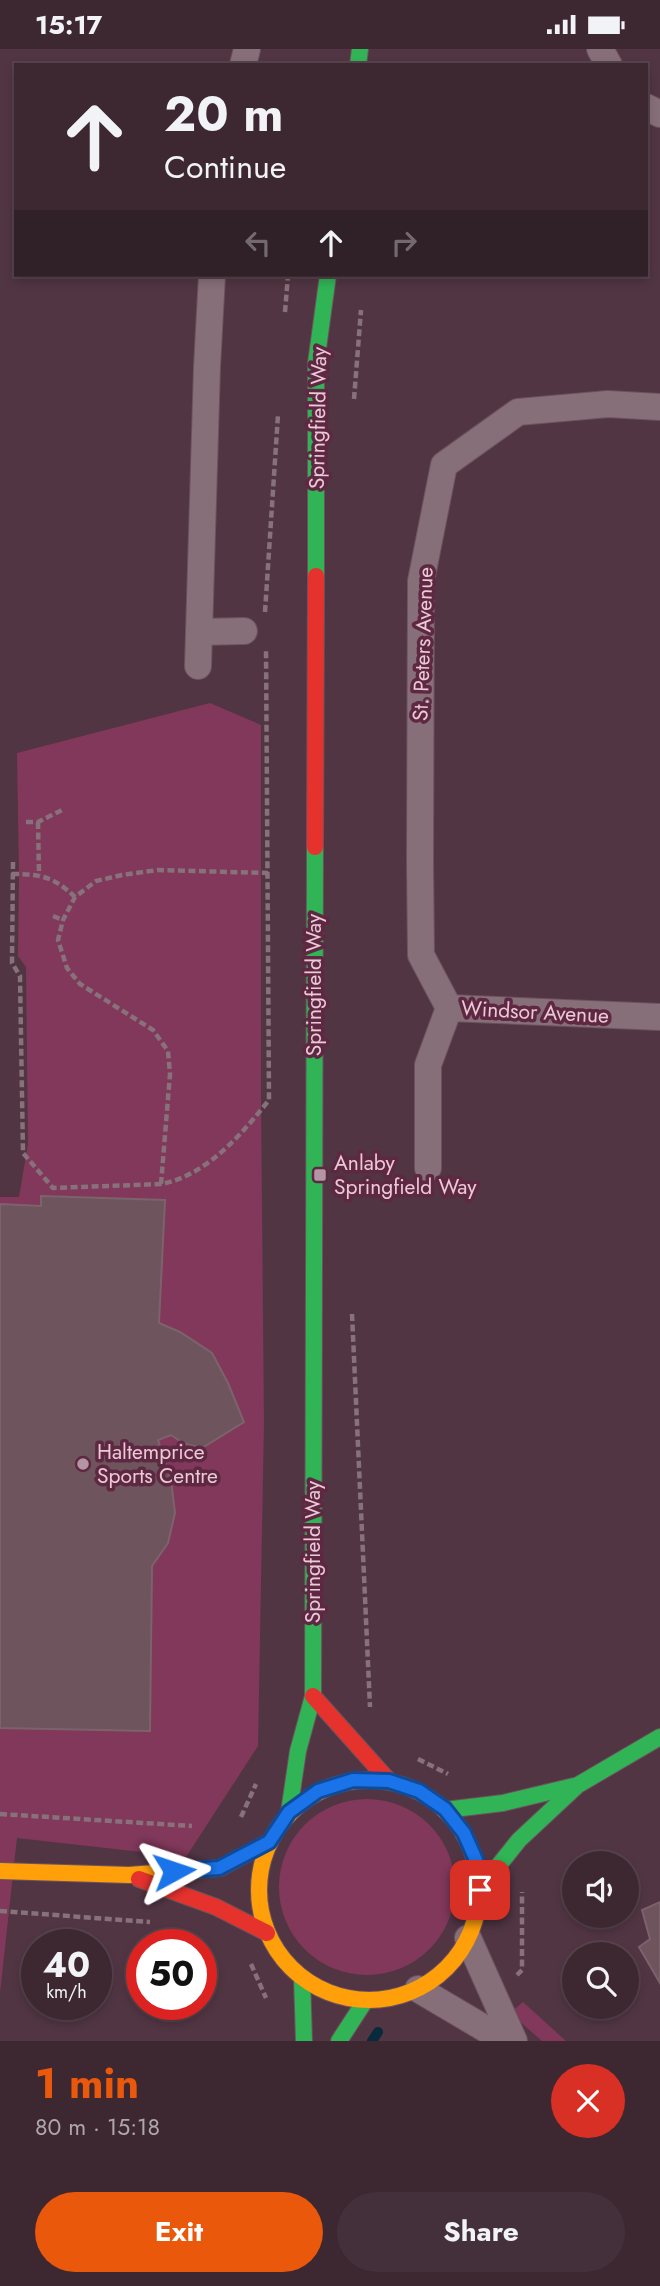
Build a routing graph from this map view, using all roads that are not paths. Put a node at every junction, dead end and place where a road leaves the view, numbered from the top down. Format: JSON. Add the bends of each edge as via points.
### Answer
{"nodes":[{"id":1,"x":212,"y":277,"type":"edge"},
{"id":2,"x":328,"y":277,"type":"edge"},
{"id":3,"x":660,"y":407,"type":"edge"},
{"id":4,"x":258,"y":630,"type":"road end"},
{"id":5,"x":199,"y":632,"type":"junction"},
{"id":6,"x":198,"y":666,"type":"dead end"},
{"id":7,"x":449,"y":1008,"type":"junction"},
{"id":8,"x":660,"y":1017,"type":"edge"},
{"id":9,"x":428,"y":1168,"type":"dead end"},
{"id":10,"x":313,"y":1696,"type":"junction"},
{"id":11,"x":660,"y":1737,"type":"edge"},
{"id":12,"x":389,"y":1781,"type":"junction"},
{"id":13,"x":578,"y":1785,"type":"junction"},
{"id":14,"x":445,"y":1809,"type":"junction"},
{"id":15,"x":289,"y":1812,"type":"junction"},
{"id":16,"x":269,"y":1842,"type":"junction"},
{"id":17,"x":0,"y":1871,"type":"edge"},
{"id":18,"x":129,"y":1875,"type":"junction"},
{"id":19,"x":480,"y":1890,"type":"junction"},
{"id":20,"x":267,"y":1933,"type":"junction"},
{"id":21,"x":468,"y":1938,"type":"junction"},
{"id":22,"x":302,"y":1978,"type":"junction"},
{"id":23,"x":418,"y":1989,"type":"junction"},
{"id":24,"x":365,"y":2001,"type":"junction"},
{"id":25,"x":304,"y":2041,"type":"edge"},
{"id":26,"x":339,"y":2041,"type":"edge"},
{"id":27,"x":506,"y":2041,"type":"edge"},
{"id":28,"x":514,"y":2041,"type":"edge"}],
"edges":[{"from":1,"to":5,"type":"street"},
{"from":2,"to":10,"type":"main road","name":"Springfield Way","via":[[316,363]]},
{"from":3,"to":7,"type":"street","name":"St. Peters Avenue","via":[[608,404],[519,412],[444,465],[421,581],[420,862],[421,955]]},
{"from":4,"to":5,"type":"street"},
{"from":5,"to":6,"type":"street"},
{"from":7,"to":8,"type":"street","name":"Windsor Avenue"},
{"from":7,"to":9,"type":"street","name":"Windsor Avenue","via":[[428,1065]]},
{"from":10,"to":12,"type":"main road"},
{"from":10,"to":15,"type":"main road","name":"Springfield Way","via":[[298,1751]]},
{"from":11,"to":13,"type":"main road"},
{"from":12,"to":14,"type":"main road","via":[[419,1791]]},
{"from":12,"to":15,"type":"main road","via":[[353,1780],[318,1791]]},
{"from":13,"to":14,"type":"main road","via":[[503,1803]]},
{"from":13,"to":19,"type":"main road","via":[[519,1840]]},
{"from":14,"to":19,"type":"main road","via":[[464,1833],[476,1860]]},
{"from":15,"to":16,"type":"main road"},
{"from":16,"to":18,"type":"main road","via":[[219,1868]]},
{"from":16,"to":20,"type":"main road","via":[[260,1872],[259,1903]]},
{"from":17,"to":18,"type":"main road"},
{"from":18,"to":20,"type":"main road","via":[[216,1906]]},
{"from":19,"to":21,"type":"main road"},
{"from":20,"to":22,"type":"main road","via":[[281,1958]]},
{"from":21,"to":23,"type":"main road","via":[[447,1968]]},
{"from":21,"to":28,"type":"street"},
{"from":22,"to":24,"type":"main road","via":[[332,1994]]},
{"from":22,"to":25,"type":"main road"},
{"from":23,"to":24,"type":"main road"},
{"from":23,"to":27,"type":"street"},
{"from":24,"to":26,"type":"main road"}]}
